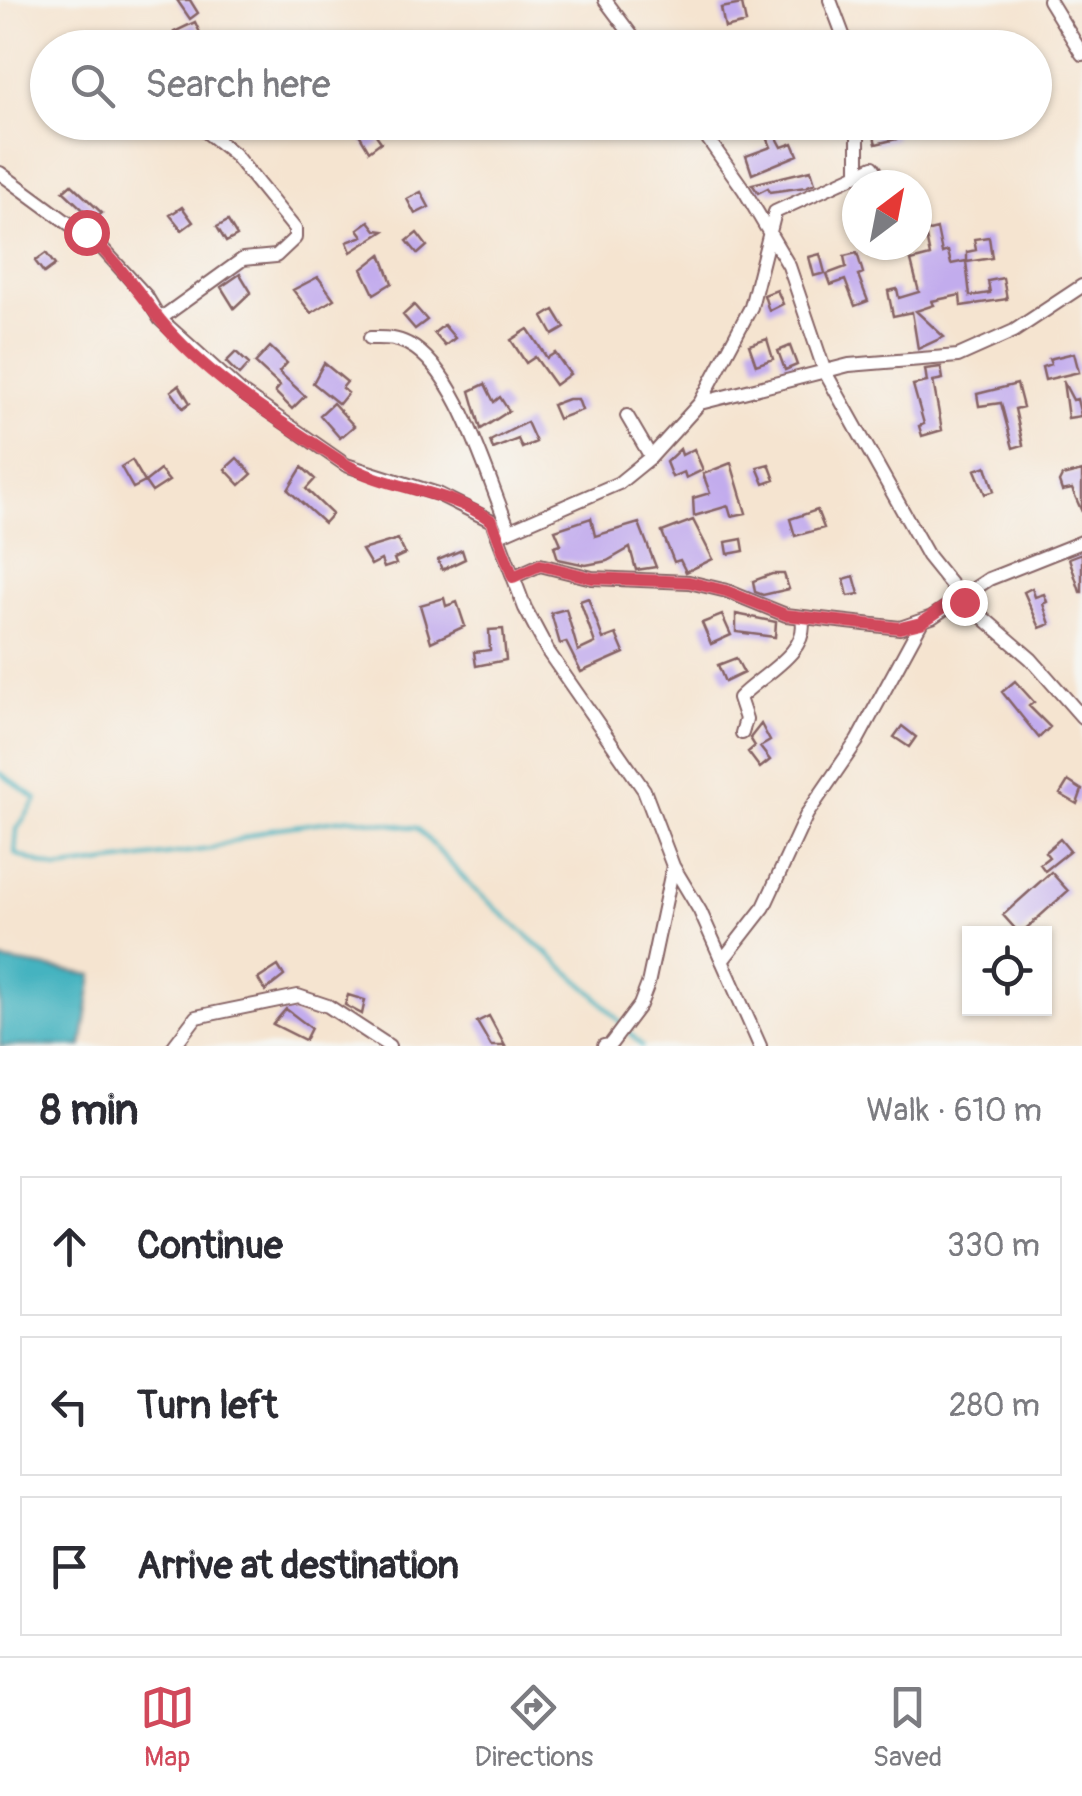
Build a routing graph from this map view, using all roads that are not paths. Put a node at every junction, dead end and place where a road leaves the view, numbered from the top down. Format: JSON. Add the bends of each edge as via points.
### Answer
{"nodes":[{"id":1,"x":605,"y":0,"type":"edge"},
{"id":2,"x":830,"y":0,"type":"edge"},
{"id":3,"x":1050,"y":0,"type":"edge"},
{"id":4,"x":627,"y":30,"type":"edge"},
{"id":5,"x":841,"y":30,"type":"edge"},
{"id":6,"x":1082,"y":54,"type":"edge"},
{"id":7,"x":216,"y":140,"type":"edge"},
{"id":8,"x":709,"y":140,"type":"edge"},
{"id":9,"x":858,"y":140,"type":"edge"},
{"id":10,"x":858,"y":170,"type":"edge"},
{"id":11,"x":0,"y":172,"type":"edge"},
{"id":12,"x":842,"y":180,"type":"edge"},
{"id":13,"x":771,"y":238,"type":"junction"},
{"id":14,"x":1082,"y":286,"type":"edge"},
{"id":15,"x":160,"y":320,"type":"junction"},
{"id":16,"x":370,"y":338,"type":"dead end"},
{"id":17,"x":825,"y":372,"type":"junction"},
{"id":18,"x":700,"y":403,"type":"junction"},
{"id":19,"x":627,"y":416,"type":"dead end"},
{"id":20,"x":650,"y":457,"type":"junction"},
{"id":21,"x":504,"y":532,"type":"junction"},
{"id":22,"x":1082,"y":542,"type":"edge"},
{"id":23,"x":513,"y":577,"type":"junction"},
{"id":24,"x":960,"y":596,"type":"junction"},
{"id":25,"x":802,"y":619,"type":"junction"},
{"id":26,"x":921,"y":623,"type":"junction"},
{"id":27,"x":1082,"y":717,"type":"edge"},
{"id":28,"x":742,"y":733,"type":"dead end"},
{"id":29,"x":673,"y":866,"type":"junction"},
{"id":30,"x":722,"y":961,"type":"junction"},
{"id":31,"x":607,"y":1045,"type":"edge"},
{"id":32,"x":174,"y":1046,"type":"edge"},
{"id":33,"x":388,"y":1046,"type":"edge"},
{"id":34,"x":760,"y":1046,"type":"edge"}],
"edges":[{"from":1,"to":4,"type":"street"},
{"from":2,"to":5,"type":"street"},
{"from":3,"to":6,"type":"street"},
{"from":7,"to":15,"type":"street","via":[[243,163],[295,229],[295,238],[276,256],[243,259]]},
{"from":8,"to":13,"type":"street"},
{"from":9,"to":10,"type":"street"},
{"from":11,"to":15,"type":"street","via":[[94,240]]},
{"from":12,"to":13,"type":"street","via":[[775,212]]},
{"from":13,"to":17,"type":"street","via":[[794,277]]},
{"from":13,"to":18,"type":"street","via":[[751,306]]},
{"from":14,"to":17,"type":"street","via":[[958,356]]},
{"from":15,"to":21,"type":"street","via":[[240,392],[346,464],[480,512]]},
{"from":16,"to":21,"type":"street","via":[[404,341],[434,368],[486,459]]},
{"from":17,"to":18,"type":"street"},
{"from":17,"to":24,"type":"street","via":[[915,536]]},
{"from":18,"to":20,"type":"street"},
{"from":19,"to":20,"type":"street"},
{"from":20,"to":21,"type":"street","via":[[594,497]]},
{"from":21,"to":23,"type":"street"},
{"from":22,"to":24,"type":"street"},
{"from":23,"to":25,"type":"street","via":[[540,565],[592,578],[689,582]]},
{"from":23,"to":29,"type":"street","via":[[549,653],[644,790]]},
{"from":24,"to":26,"type":"street"},
{"from":24,"to":27,"type":"street","via":[[1032,659]]},
{"from":25,"to":26,"type":"street","via":[[900,628]]},
{"from":25,"to":28,"type":"street","via":[[798,646],[739,698],[746,719]]},
{"from":26,"to":30,"type":"street","via":[[857,741],[807,814],[764,907]]},
{"from":29,"to":30,"type":"street"},
{"from":29,"to":31,"type":"street","via":[[640,1005]]},
{"from":30,"to":34,"type":"street"},
{"from":32,"to":33,"type":"street","via":[[196,1017],[298,996],[328,1006]]}]}
